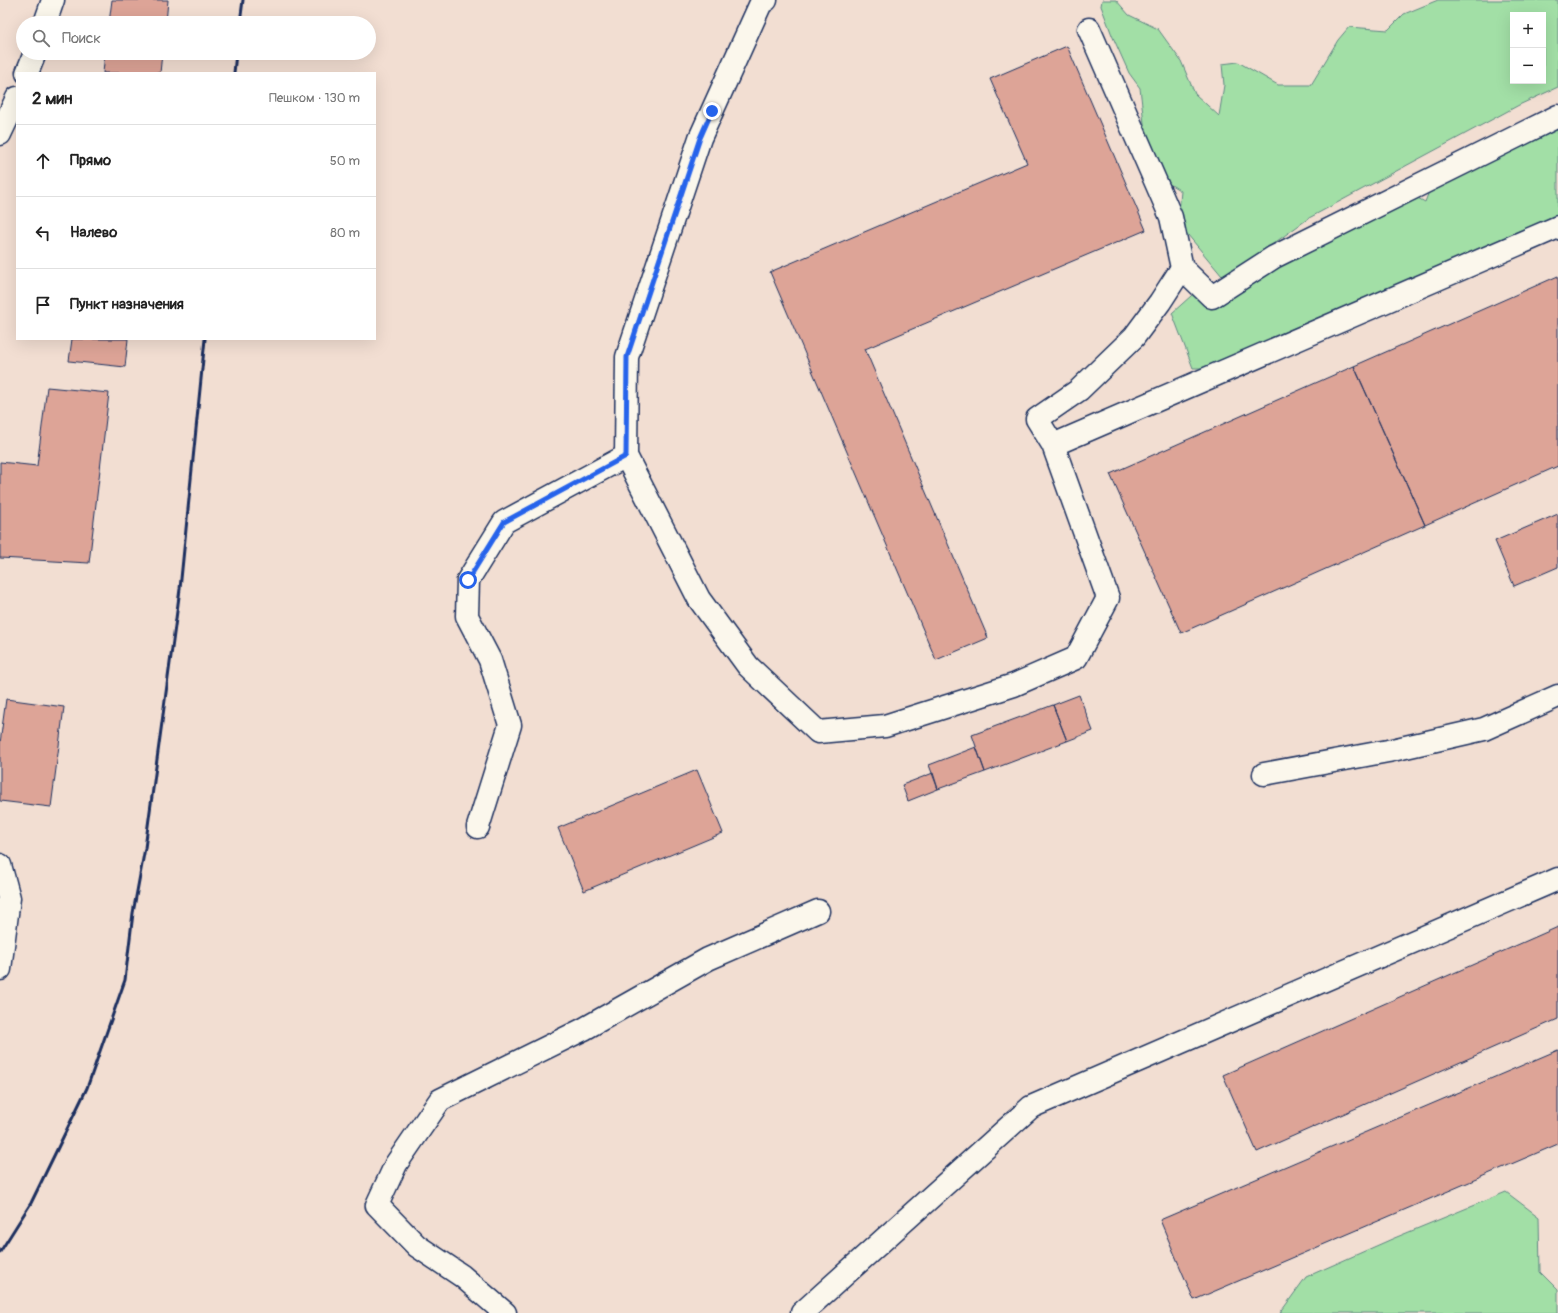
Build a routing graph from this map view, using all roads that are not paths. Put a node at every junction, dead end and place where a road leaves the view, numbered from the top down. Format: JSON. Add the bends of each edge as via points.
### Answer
{"nodes":[{"id":1,"x":53,"y":0,"type":"edge"},
{"id":2,"x":766,"y":0,"type":"edge"},
{"id":3,"x":47,"y":16,"type":"edge"},
{"id":4,"x":1089,"y":29,"type":"dead end"},
{"id":5,"x":33,"y":60,"type":"edge"},
{"id":6,"x":28,"y":72,"type":"edge"},
{"id":7,"x":16,"y":100,"type":"edge"},
{"id":8,"x":1558,"y":116,"type":"edge"},
{"id":9,"x":0,"y":134,"type":"edge"},
{"id":10,"x":1558,"y":227,"type":"edge"},
{"id":11,"x":1182,"y":268,"type":"junction"},
{"id":12,"x":1053,"y":445,"type":"junction"},
{"id":13,"x":626,"y":456,"type":"junction"},
{"id":14,"x":1558,"y":696,"type":"edge"},
{"id":15,"x":1264,"y":774,"type":"dead end"},
{"id":16,"x":478,"y":827,"type":"dead end"},
{"id":17,"x":0,"y":865,"type":"edge"},
{"id":18,"x":1558,"y":879,"type":"edge"},
{"id":19,"x":818,"y":911,"type":"dead end"},
{"id":20,"x":0,"y":969,"type":"edge"},
{"id":21,"x":505,"y":1313,"type":"edge"},
{"id":22,"x":802,"y":1313,"type":"edge"}],
"edges":[{"from":1,"to":3,"type":"lane"},
{"from":2,"to":13,"type":"lane","via":[[761,3],[700,138],[627,357]]},
{"from":4,"to":11,"type":"lane","via":[[1171,217]]},
{"from":5,"to":6,"type":"lane"},
{"from":7,"to":9,"type":"lane"},
{"from":8,"to":11,"type":"lane","via":[[1274,257],[1212,297]]},
{"from":10,"to":12,"type":"lane"},
{"from":11,"to":12,"type":"lane","via":[[1134,337],[1079,390],[1038,419]]},
{"from":12,"to":13,"type":"lane","via":[[1108,598],[1076,658],[1014,685],[884,726],[818,732],[748,666],[699,599]]},
{"from":13,"to":16,"type":"lane","via":[[504,522],[468,580],[467,616],[490,660],[510,725]]},
{"from":14,"to":15,"type":"lane","via":[[1484,729],[1388,751]]},
{"from":17,"to":20,"type":"lane","via":[[9,898]]},
{"from":18,"to":22,"type":"lane","via":[[1031,1107]]},
{"from":19,"to":21,"type":"lane","via":[[708,959],[584,1028],[440,1100],[396,1164],[377,1206],[417,1246],[462,1276]]}]}
